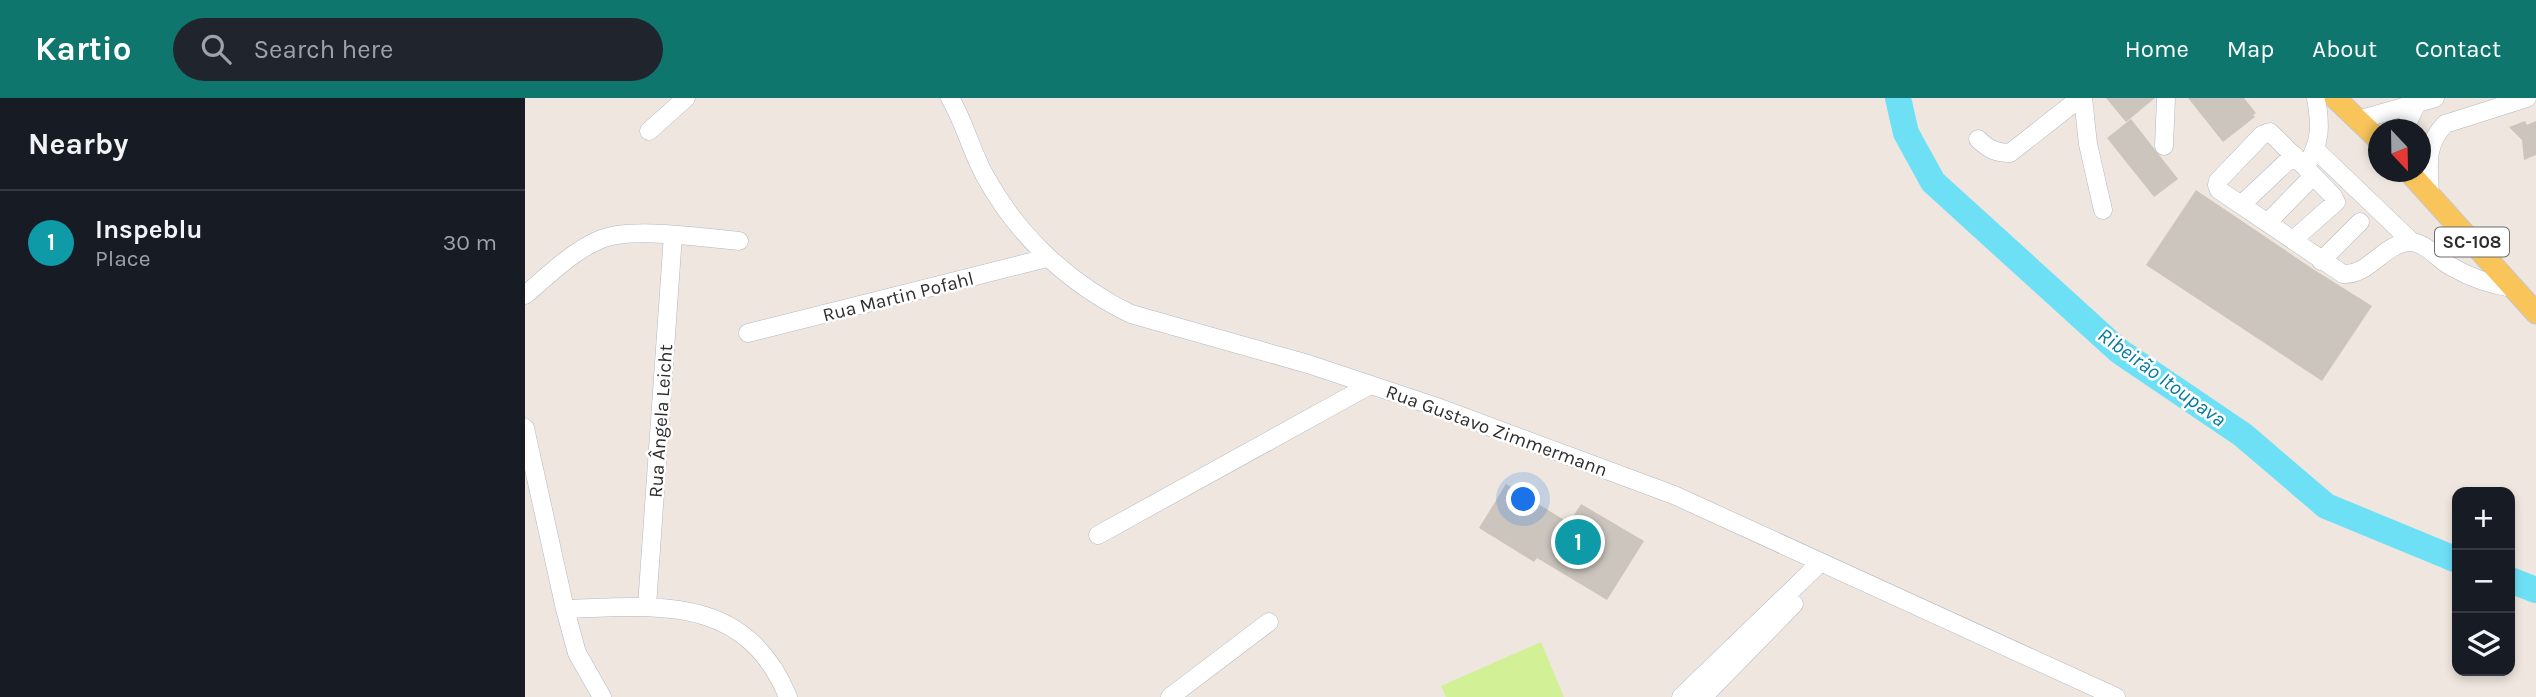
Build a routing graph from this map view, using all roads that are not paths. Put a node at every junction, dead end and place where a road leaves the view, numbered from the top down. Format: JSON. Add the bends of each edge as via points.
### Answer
{"nodes":[{"id":1,"x":686,"y":98,"type":"edge"},
{"id":2,"x":950,"y":98,"type":"edge"},
{"id":3,"x":2082,"y":98,"type":"edge"},
{"id":4,"x":2166,"y":98,"type":"edge"},
{"id":5,"x":2316,"y":98,"type":"edge"},
{"id":6,"x":2335,"y":98,"type":"edge"},
{"id":7,"x":2434,"y":98,"type":"edge"},
{"id":8,"x":2527,"y":98,"type":"edge"},
{"id":9,"x":2416,"y":105,"type":"junction"},
{"id":10,"x":2409,"y":119,"type":"edge"},
{"id":11,"x":2358,"y":120,"type":"junction"},
{"id":12,"x":2368,"y":130,"type":"edge"},
{"id":13,"x":649,"y":131,"type":"dead end"},
{"id":14,"x":1978,"y":139,"type":"dead end"},
{"id":15,"x":2164,"y":146,"type":"dead end"},
{"id":16,"x":2316,"y":150,"type":"junction"},
{"id":17,"x":2304,"y":166,"type":"junction"},
{"id":18,"x":2418,"y":182,"type":"edge"},
{"id":19,"x":2430,"y":195,"type":"junction"},
{"id":20,"x":2242,"y":204,"type":"junction"},
{"id":21,"x":2103,"y":210,"type":"dead end"},
{"id":22,"x":2268,"y":222,"type":"junction"},
{"id":23,"x":2360,"y":222,"type":"dead end"},
{"id":24,"x":673,"y":235,"type":"junction"},
{"id":25,"x":2293,"y":240,"type":"junction"},
{"id":26,"x":739,"y":241,"type":"dead end"},
{"id":27,"x":2412,"y":242,"type":"junction"},
{"id":28,"x":1047,"y":258,"type":"junction"},
{"id":29,"x":2321,"y":261,"type":"junction"},
{"id":30,"x":525,"y":295,"type":"edge"},
{"id":31,"x":2528,"y":300,"type":"edge"},
{"id":32,"x":748,"y":333,"type":"dead end"},
{"id":33,"x":1370,"y":385,"type":"junction"},
{"id":34,"x":525,"y":428,"type":"edge"},
{"id":35,"x":1098,"y":535,"type":"dead end"},
{"id":36,"x":1826,"y":564,"type":"junction"},
{"id":37,"x":647,"y":606,"type":"junction"},
{"id":38,"x":565,"y":609,"type":"junction"},
{"id":39,"x":1269,"y":622,"type":"dead end"},
{"id":40,"x":602,"y":697,"type":"edge"},
{"id":41,"x":788,"y":697,"type":"edge"},
{"id":42,"x":1170,"y":697,"type":"edge"},
{"id":43,"x":1681,"y":697,"type":"edge"},
{"id":44,"x":1703,"y":697,"type":"edge"},
{"id":45,"x":2116,"y":697,"type":"edge"}],
"edges":[{"from":1,"to":13,"type":"street"},
{"from":2,"to":28,"type":"street","name":"Rua Gustavo Zimmermann","via":[[984,175]]},
{"from":3,"to":14,"type":"street","via":[[2010,153],[1998,153]]},
{"from":3,"to":21,"type":"street"},
{"from":4,"to":15,"type":"street"},
{"from":5,"to":16,"type":"street","via":[[2320,137]]},
{"from":6,"to":11,"type":"main road"},
{"from":7,"to":9,"type":"street"},
{"from":8,"to":19,"type":"street","via":[[2445,124],[2435,134],[2429,148]]},
{"from":9,"to":10,"type":"street"},
{"from":9,"to":11,"type":"street"},
{"from":11,"to":12,"type":"main road"},
{"from":16,"to":17,"type":"street"},
{"from":16,"to":27,"type":"street"},
{"from":17,"to":20,"type":"street"},
{"from":17,"to":20,"type":"street","via":[[2272,132],[2262,135],[2217,185]]},
{"from":17,"to":22,"type":"street"},
{"from":17,"to":25,"type":"street","via":[[2336,202]]},
{"from":18,"to":19,"type":"main road","number":"SC-108"},
{"from":19,"to":31,"type":"main road","number":"SC-108"},
{"from":20,"to":22,"type":"street"},
{"from":22,"to":25,"type":"street"},
{"from":23,"to":29,"type":"street"},
{"from":24,"to":26,"type":"street"},
{"from":24,"to":30,"type":"street","via":[[616,234],[598,240]]},
{"from":24,"to":37,"type":"street","name":"Rua Ângela Leicht"},
{"from":25,"to":29,"type":"street"},
{"from":27,"to":29,"type":"street","via":[[2401,244],[2353,275]]},
{"from":27,"to":31,"type":"street","via":[[2449,266]]},
{"from":28,"to":32,"type":"street","name":"Rua Martin Pofahl"},
{"from":28,"to":33,"type":"street","name":"Rua Gustavo Zimmermann","via":[[1090,292],[1131,314]]},
{"from":33,"to":35,"type":"street"},
{"from":33,"to":36,"type":"street","name":"Rua Gustavo Zimmermann","via":[[1469,417],[1674,495]]},
{"from":34,"to":38,"type":"street"},
{"from":36,"to":43,"type":"street"},
{"from":36,"to":44,"type":"street"},
{"from":36,"to":45,"type":"street","name":"Rua Gustavo Zimmermann"},
{"from":37,"to":38,"type":"street"},
{"from":37,"to":41,"type":"street","via":[[709,616],[740,631],[759,647]]},
{"from":38,"to":40,"type":"street","via":[[577,653]]},
{"from":39,"to":42,"type":"street"}]}
